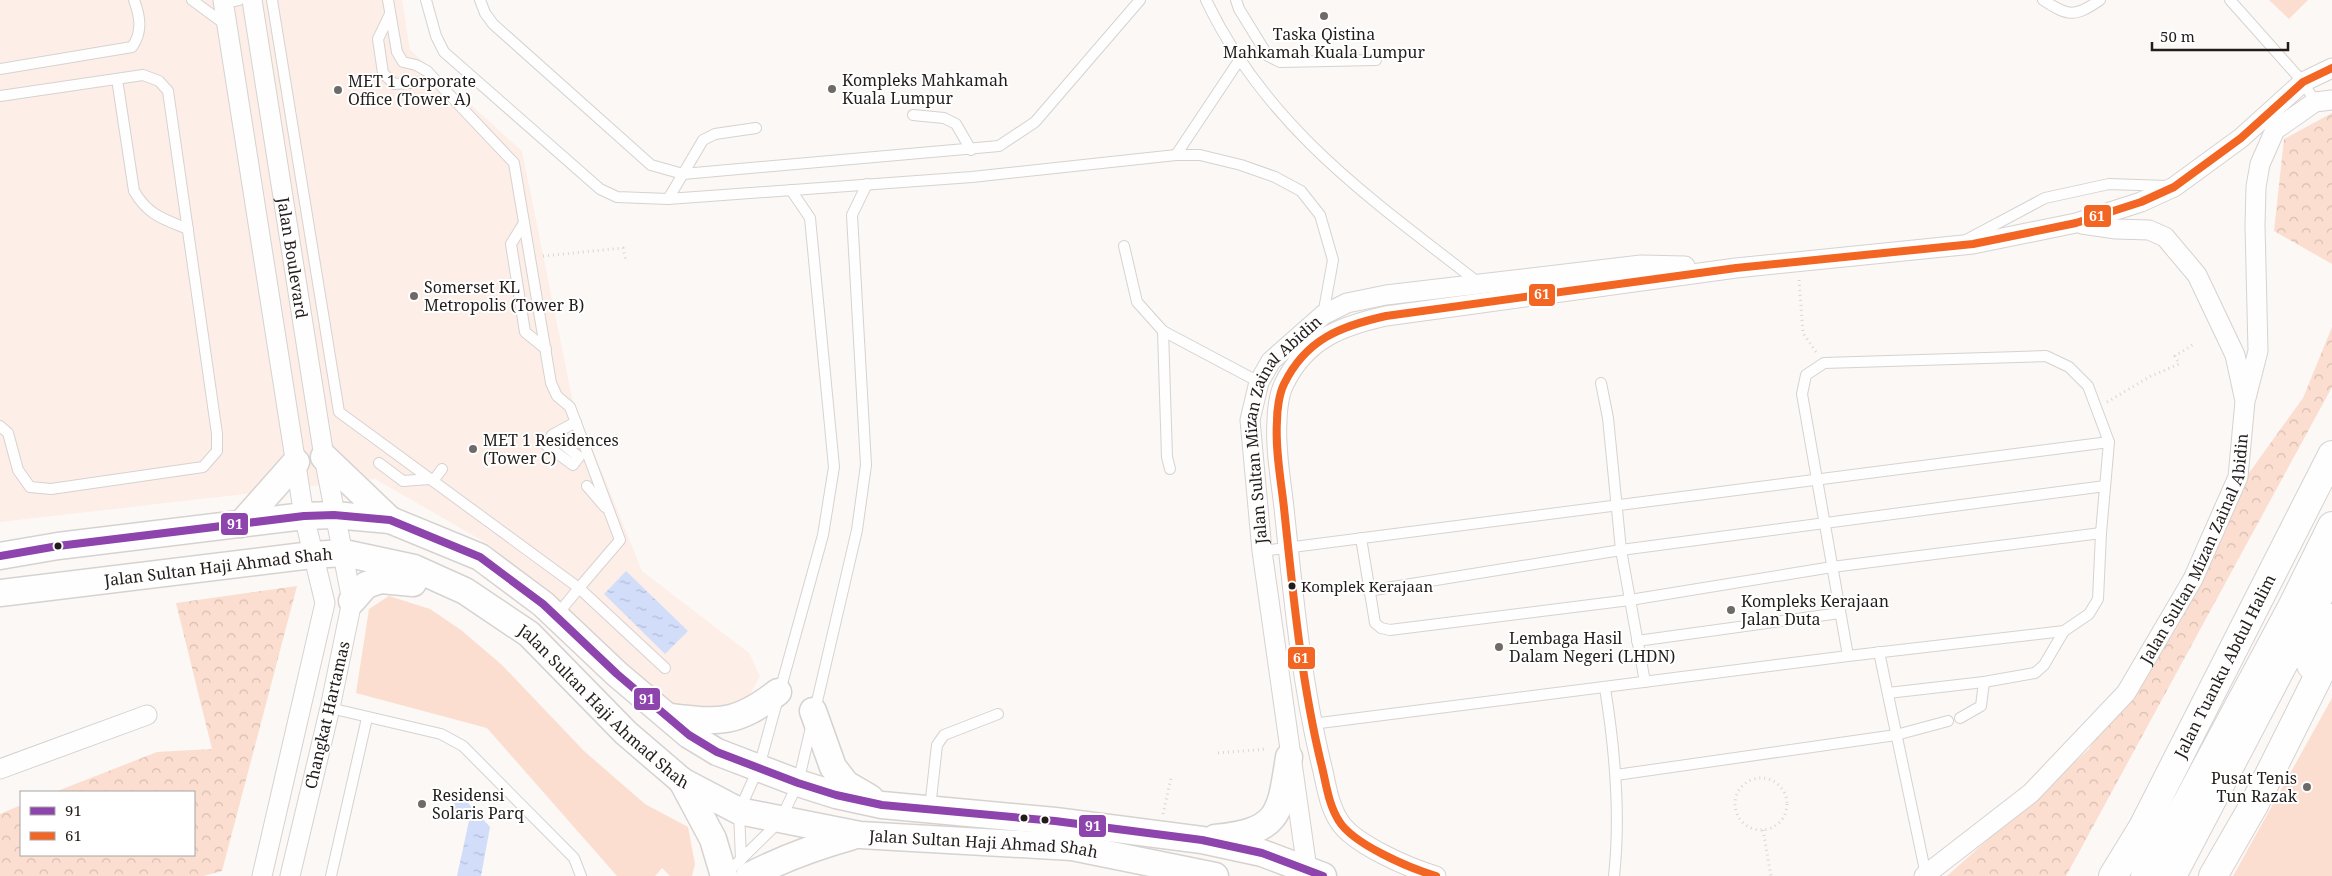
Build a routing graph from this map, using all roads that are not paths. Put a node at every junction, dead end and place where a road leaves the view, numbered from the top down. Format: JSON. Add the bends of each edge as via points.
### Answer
{"nodes":[{"id":1,"x":134,"y":0,"type":"edge"},
{"id":2,"x":192,"y":0,"type":"edge"},
{"id":3,"x":252,"y":0,"type":"edge"},
{"id":4,"x":272,"y":0,"type":"edge"},
{"id":5,"x":388,"y":0,"type":"edge"},
{"id":6,"x":426,"y":0,"type":"edge"},
{"id":7,"x":480,"y":0,"type":"edge"},
{"id":8,"x":1140,"y":0,"type":"edge"},
{"id":9,"x":1206,"y":0,"type":"edge"},
{"id":10,"x":1236,"y":0,"type":"edge"},
{"id":11,"x":2043,"y":0,"type":"edge"},
{"id":12,"x":2100,"y":0,"type":"edge"},
{"id":13,"x":2230,"y":0,"type":"edge"},
{"id":14,"x":228,"y":1,"type":"edge"},
{"id":15,"x":390,"y":14,"type":"junction"},
{"id":16,"x":226,"y":25,"type":"junction"},
{"id":17,"x":1240,"y":59,"type":"junction"},
{"id":18,"x":1376,"y":60,"type":"dead end"},
{"id":19,"x":2332,"y":68,"type":"edge"},
{"id":20,"x":0,"y":69,"type":"edge"},
{"id":21,"x":117,"y":79,"type":"junction"},
{"id":22,"x":2303,"y":82,"type":"junction"},
{"id":23,"x":438,"y":83,"type":"junction"},
{"id":24,"x":0,"y":96,"type":"edge"},
{"id":25,"x":2324,"y":101,"type":"edge"},
{"id":26,"x":449,"y":104,"type":"dead end"},
{"id":27,"x":913,"y":115,"type":"dead end"},
{"id":28,"x":756,"y":128,"type":"dead end"},
{"id":29,"x":971,"y":150,"type":"junction"},
{"id":30,"x":1176,"y":155,"type":"junction"},
{"id":31,"x":683,"y":174,"type":"junction"},
{"id":32,"x":866,"y":184,"type":"junction"},
{"id":33,"x":2174,"y":187,"type":"junction"},
{"id":34,"x":791,"y":190,"type":"junction"},
{"id":35,"x":668,"y":199,"type":"junction"},
{"id":36,"x":524,"y":223,"type":"junction"},
{"id":37,"x":2076,"y":224,"type":"junction"},
{"id":38,"x":188,"y":229,"type":"junction"},
{"id":39,"x":1124,"y":246,"type":"dead end"},
{"id":40,"x":1954,"y":246,"type":"junction"},
{"id":41,"x":1736,"y":268,"type":"junction"},
{"id":42,"x":1481,"y":285,"type":"junction"},
{"id":43,"x":1323,"y":314,"type":"junction"},
{"id":44,"x":1163,"y":331,"type":"junction"},
{"id":45,"x":546,"y":349,"type":"junction"},
{"id":46,"x":1259,"y":382,"type":"junction"},
{"id":47,"x":1601,"y":384,"type":"dead end"},
{"id":48,"x":2245,"y":401,"type":"junction"},
{"id":49,"x":576,"y":422,"type":"junction"},
{"id":50,"x":0,"y":426,"type":"edge"},
{"id":51,"x":552,"y":435,"type":"dead end"},
{"id":52,"x":2109,"y":442,"type":"junction"},
{"id":53,"x":2332,"y":455,"type":"edge"},
{"id":54,"x":324,"y":457,"type":"junction"},
{"id":55,"x":2332,"y":461,"type":"edge"},
{"id":56,"x":296,"y":462,"type":"junction"},
{"id":57,"x":379,"y":463,"type":"dead end"},
{"id":58,"x":442,"y":469,"type":"dead end"},
{"id":59,"x":1170,"y":470,"type":"dead end"},
{"id":60,"x":1817,"y":478,"type":"junction"},
{"id":61,"x":432,"y":480,"type":"junction"},
{"id":62,"x":587,"y":486,"type":"dead end"},
{"id":63,"x":2105,"y":486,"type":"junction"},
{"id":64,"x":1615,"y":505,"type":"junction"},
{"id":65,"x":610,"y":514,"type":"junction"},
{"id":66,"x":304,"y":516,"type":"junction"},
{"id":67,"x":334,"y":516,"type":"junction"},
{"id":68,"x":390,"y":520,"type":"junction"},
{"id":69,"x":1824,"y":523,"type":"junction"},
{"id":70,"x":241,"y":524,"type":"junction"},
{"id":71,"x":2332,"y":526,"type":"edge"},
{"id":72,"x":2101,"y":533,"type":"junction"},
{"id":73,"x":1360,"y":538,"type":"junction"},
{"id":74,"x":1288,"y":548,"type":"junction"},
{"id":75,"x":1621,"y":550,"type":"junction"},
{"id":76,"x":1262,"y":551,"type":"junction"},
{"id":77,"x":344,"y":553,"type":"junction"},
{"id":78,"x":312,"y":555,"type":"junction"},
{"id":79,"x":0,"y":556,"type":"edge"},
{"id":80,"x":1832,"y":568,"type":"junction"},
{"id":81,"x":2332,"y":571,"type":"edge"},
{"id":82,"x":579,"y":588,"type":"junction"},
{"id":83,"x":1368,"y":591,"type":"junction"},
{"id":84,"x":0,"y":593,"type":"edge"},
{"id":85,"x":1630,"y":600,"type":"junction"},
{"id":86,"x":352,"y":601,"type":"junction"},
{"id":87,"x":1840,"y":613,"type":"junction"},
{"id":88,"x":555,"y":616,"type":"junction"},
{"id":89,"x":2332,"y":618,"type":"edge"},
{"id":90,"x":2064,"y":631,"type":"junction"},
{"id":91,"x":1637,"y":641,"type":"junction"},
{"id":92,"x":2332,"y":648,"type":"edge"},
{"id":93,"x":1879,"y":652,"type":"junction"},
{"id":94,"x":1848,"y":656,"type":"junction"},
{"id":95,"x":665,"y":668,"type":"dead end"},
{"id":96,"x":568,"y":675,"type":"junction"},
{"id":97,"x":1644,"y":682,"type":"junction"},
{"id":98,"x":1984,"y":682,"type":"junction"},
{"id":99,"x":1605,"y":688,"type":"junction"},
{"id":100,"x":778,"y":692,"type":"junction"},
{"id":101,"x":1888,"y":693,"type":"junction"},
{"id":102,"x":330,"y":708,"type":"junction"},
{"id":103,"x":813,"y":711,"type":"junction"},
{"id":104,"x":998,"y":714,"type":"dead end"},
{"id":105,"x":147,"y":715,"type":"dead end"},
{"id":106,"x":670,"y":717,"type":"junction"},
{"id":107,"x":367,"y":718,"type":"junction"},
{"id":108,"x":1960,"y":718,"type":"dead end"},
{"id":109,"x":1948,"y":721,"type":"dead end"},
{"id":110,"x":1312,"y":724,"type":"junction"},
{"id":111,"x":1896,"y":735,"type":"junction"},
{"id":112,"x":1278,"y":753,"type":"junction"},
{"id":113,"x":759,"y":768,"type":"junction"},
{"id":114,"x":0,"y":769,"type":"edge"},
{"id":115,"x":1616,"y":775,"type":"junction"},
{"id":116,"x":682,"y":781,"type":"junction"},
{"id":117,"x":798,"y":783,"type":"junction"},
{"id":118,"x":2188,"y":801,"type":"junction"},
{"id":119,"x":882,"y":805,"type":"junction"},
{"id":120,"x":2254,"y":805,"type":"junction"},
{"id":121,"x":930,"y":808,"type":"junction"},
{"id":122,"x":739,"y":811,"type":"junction"},
{"id":123,"x":780,"y":821,"type":"junction"},
{"id":124,"x":860,"y":835,"type":"junction"},
{"id":125,"x":1202,"y":840,"type":"junction"},
{"id":126,"x":2163,"y":868,"type":"edge"},
{"id":127,"x":1151,"y":869,"type":"edge"},
{"id":128,"x":738,"y":871,"type":"edge"},
{"id":129,"x":1406,"y":872,"type":"edge"},
{"id":130,"x":1312,"y":874,"type":"edge"},
{"id":131,"x":1925,"y":875,"type":"edge"},
{"id":132,"x":262,"y":876,"type":"edge"},
{"id":133,"x":290,"y":876,"type":"edge"},
{"id":134,"x":331,"y":876,"type":"edge"},
{"id":135,"x":582,"y":876,"type":"edge"},
{"id":136,"x":1215,"y":876,"type":"edge"},
{"id":137,"x":1436,"y":876,"type":"edge"},
{"id":138,"x":1614,"y":876,"type":"edge"},
{"id":139,"x":2113,"y":876,"type":"edge"},
{"id":140,"x":2213,"y":876,"type":"edge"}],
"edges":[{"from":1,"to":20,"type":"lane","via":[[140,21],[137,40],[132,47]]},
{"from":2,"to":16,"type":"lane"},
{"from":3,"to":54,"type":"street","name":"Jalan Boulevard"},
{"from":4,"to":61,"type":"lane","via":[[339,412]]},
{"from":5,"to":15,"type":"lane"},
{"from":6,"to":35,"type":"lane","via":[[433,28],[444,52],[600,190],[617,197]]},
{"from":7,"to":31,"type":"lane","via":[[493,24],[651,165]]},
{"from":8,"to":29,"type":"lane","via":[[1035,122],[999,146]]},
{"from":9,"to":17,"type":"lane"},
{"from":10,"to":18,"type":"lane","via":[[1268,56],[1280,62]]},
{"from":11,"to":12,"type":"lane","via":[[2066,14],[2083,12]]},
{"from":13,"to":22,"type":"lane"},
{"from":14,"to":16,"type":"street","name":"Jalan Boulevard"},
{"from":15,"to":23,"type":"lane","via":[[397,52],[403,62],[427,71]]},
{"from":15,"to":23,"type":"lane","via":[[378,39],[384,73],[394,84]]},
{"from":16,"to":56,"type":"street","name":"Jalan Boulevard"},
{"from":17,"to":30,"type":"lane"},
{"from":17,"to":42,"type":"lane","via":[[1267,99],[1342,176]]},
{"from":19,"to":22,"type":"street","name":"Jalan Sultan Mizan Zainal Abidin"},
{"from":21,"to":24,"type":"lane"},
{"from":21,"to":38,"type":"lane","via":[[134,191],[143,206],[158,217]]},
{"from":21,"to":38,"type":"lane","via":[[143,75],[159,81],[168,91]]},
{"from":22,"to":25,"type":"lane"},
{"from":22,"to":33,"type":"street","name":"Jalan Sultan Mizan Zainal Abidin","via":[[2241,138]]},
{"from":23,"to":26,"type":"lane"},
{"from":23,"to":36,"type":"lane","via":[[514,163]]},
{"from":25,"to":48,"type":"street","via":[[2275,130],[2260,164],[2255,225],[2258,351]]},
{"from":27,"to":29,"type":"lane","via":[[944,118],[956,124]]},
{"from":28,"to":31,"type":"lane","via":[[715,134],[703,140]]},
{"from":29,"to":31,"type":"lane"},
{"from":30,"to":32,"type":"lane","via":[[972,177]]},
{"from":30,"to":43,"type":"lane","via":[[1200,155],[1241,165],[1275,177],[1301,191],[1320,215],[1333,260]]},
{"from":31,"to":35,"type":"lane"},
{"from":32,"to":34,"type":"lane"},
{"from":32,"to":103,"type":"lane","via":[[852,215],[866,465],[857,530]]},
{"from":33,"to":37,"type":"street","name":"Jalan Sultan Mizan Zainal Abidin"},
{"from":33,"to":40,"type":"lane","via":[[2109,184],[2045,198]]},
{"from":34,"to":35,"type":"lane"},
{"from":34,"to":100,"type":"lane","via":[[810,218],[834,467],[823,535]]},
{"from":36,"to":45,"type":"lane"},
{"from":36,"to":45,"type":"lane","via":[[511,244],[525,332]]},
{"from":37,"to":40,"type":"street","name":"Jalan Sultan Mizan Zainal Abidin"},
{"from":37,"to":48,"type":"street","name":"Jalan Sultan Mizan Zainal Abidin","via":[[2149,230],[2165,237],[2197,275],[2235,355]]},
{"from":38,"to":50,"type":"lane","via":[[217,434],[216,450],[203,467],[51,489],[30,487],[18,470],[8,434]]},
{"from":39,"to":44,"type":"lane","via":[[1137,302]]},
{"from":40,"to":41,"type":"street","name":"Jalan Sultan Mizan Zainal Abidin"},
{"from":41,"to":42,"type":"street","name":"Jalan Sultan Mizan Zainal Abidin","via":[[1641,265]]},
{"from":41,"to":74,"type":"street","name":"Jalan Sultan Mizan Zainal Abidin","via":[[1386,316],[1352,323],[1334,331],[1295,366],[1283,386],[1277,421]]},
{"from":42,"to":43,"type":"street","name":"Jalan Sultan Mizan Zainal Abidin","via":[[1386,295],[1347,303]]},
{"from":43,"to":46,"type":"street","name":"Jalan Sultan Mizan Zainal Abidin","via":[[1272,361]]},
{"from":44,"to":46,"type":"lane"},
{"from":44,"to":59,"type":"lane"},
{"from":45,"to":49,"type":"lane","via":[[557,396],[570,407]]},
{"from":46,"to":76,"type":"street","name":"Jalan Sultan Mizan Zainal Abidin","via":[[1250,420]]},
{"from":47,"to":64,"type":"lane","via":[[1608,418]]},
{"from":48,"to":131,"type":"street","name":"Jalan Sultan Mizan Zainal Abidin","via":[[2238,477],[2193,579],[2126,693],[2031,794]]},
{"from":49,"to":51,"type":"lane"},
{"from":49,"to":65,"type":"lane"},
{"from":52,"to":60,"type":"lane"},
{"from":52,"to":60,"type":"lane","via":[[2088,386],[2070,368],[2046,356],[1824,363],[1806,375],[1802,394]]},
{"from":52,"to":63,"type":"lane"},
{"from":53,"to":139,"type":"main road","name":"Jalan Tuanku Abdul Halim","via":[[2143,827]]},
{"from":54,"to":67,"type":"street","name":"Jalan Boulevard"},
{"from":54,"to":68,"type":"street"},
{"from":55,"to":118,"type":"main road"},
{"from":56,"to":66,"type":"street","name":"Jalan Boulevard"},
{"from":56,"to":70,"type":"street"},
{"from":57,"to":61,"type":"lane","via":[[403,481]]},
{"from":58,"to":61,"type":"lane"},
{"from":60,"to":64,"type":"lane"},
{"from":60,"to":69,"type":"lane"},
{"from":61,"to":82,"type":"lane"},
{"from":62,"to":65,"type":"lane"},
{"from":63,"to":69,"type":"lane"},
{"from":63,"to":72,"type":"lane"},
{"from":64,"to":73,"type":"lane"},
{"from":64,"to":75,"type":"lane"},
{"from":65,"to":82,"type":"lane","via":[[620,540]]},
{"from":66,"to":67,"type":"street","name":"Jalan Sultan Haji Ahmad Shah"},
{"from":66,"to":70,"type":"street","name":"Jalan Sultan Haji Ahmad Shah"},
{"from":66,"to":78,"type":"street","name":"Changkat Hartamas"},
{"from":67,"to":68,"type":"street","name":"Jalan Sultan Haji Ahmad Shah"},
{"from":67,"to":77,"type":"street","name":"Jalan Boulevard"},
{"from":68,"to":88,"type":"street","name":"Jalan Sultan Haji Ahmad Shah","via":[[480,557]]},
{"from":69,"to":75,"type":"lane"},
{"from":69,"to":80,"type":"lane"},
{"from":70,"to":79,"type":"street","name":"Jalan Sultan Haji Ahmad Shah"},
{"from":71,"to":118,"type":"main road","name":"Jalan Tuanku Abdul Halim"},
{"from":72,"to":80,"type":"lane"},
{"from":72,"to":90,"type":"lane","via":[[2098,599],[2089,614]]},
{"from":73,"to":74,"type":"lane"},
{"from":73,"to":83,"type":"lane"},
{"from":74,"to":76,"type":"lane"},
{"from":74,"to":110,"type":"street","name":"Jalan Sultan Mizan Zainal Abidin"},
{"from":75,"to":83,"type":"lane"},
{"from":75,"to":85,"type":"lane"},
{"from":76,"to":112,"type":"street","name":"Jalan Sultan Mizan Zainal Abidin"},
{"from":77,"to":78,"type":"street","name":"Jalan Sultan Haji Ahmad Shah"},
{"from":77,"to":86,"type":"street","name":"Changkat Hartamas"},
{"from":77,"to":96,"type":"street","name":"Jalan Sultan Haji Ahmad Shah","via":[[414,568],[465,592],[529,634]]},
{"from":78,"to":84,"type":"street","name":"Jalan Sultan Haji Ahmad Shah"},
{"from":78,"to":132,"type":"street","name":"Changkat Hartamas","via":[[325,603]]},
{"from":80,"to":85,"type":"lane"},
{"from":80,"to":87,"type":"lane"},
{"from":81,"to":126,"type":"main road","name":"Jalan Tuanku Abdul Halim"},
{"from":82,"to":88,"type":"lane"},
{"from":82,"to":95,"type":"lane"},
{"from":83,"to":85,"type":"lane","via":[[1375,622],[1390,630]]},
{"from":85,"to":91,"type":"lane"},
{"from":86,"to":96,"type":"street","via":[[366,585],[381,580],[409,581],[460,604],[514,645]]},
{"from":86,"to":102,"type":"street","name":"Changkat Hartamas"},
{"from":87,"to":91,"type":"lane"},
{"from":87,"to":94,"type":"lane"},
{"from":88,"to":106,"type":"street","name":"Jalan Sultan Haji Ahmad Shah","via":[[617,674]]},
{"from":89,"to":120,"type":"main road","via":[[2266,762]]},
{"from":90,"to":93,"type":"lane"},
{"from":90,"to":98,"type":"lane","via":[[2044,666],[2035,673]]},
{"from":91,"to":97,"type":"lane"},
{"from":92,"to":120,"type":"main road"},
{"from":93,"to":94,"type":"lane"},
{"from":93,"to":101,"type":"lane"},
{"from":94,"to":97,"type":"lane"},
{"from":96,"to":116,"type":"street","name":"Jalan Sultan Haji Ahmad Shah","via":[[626,733]]},
{"from":97,"to":99,"type":"lane"},
{"from":98,"to":101,"type":"lane"},
{"from":98,"to":108,"type":"lane","via":[[1980,706]]},
{"from":99,"to":110,"type":"lane"},
{"from":99,"to":115,"type":"lane"},
{"from":100,"to":106,"type":"street","via":[[755,710],[735,718],[710,722]]},
{"from":100,"to":113,"type":"lane"},
{"from":101,"to":111,"type":"lane"},
{"from":102,"to":107,"type":"lane"},
{"from":102,"to":133,"type":"street","name":"Changkat Hartamas"},
{"from":103,"to":117,"type":"lane"},
{"from":103,"to":119,"type":"street","via":[[833,766],[846,784]]},
{"from":104,"to":121,"type":"lane","via":[[944,735],[937,745]]},
{"from":105,"to":114,"type":"street"},
{"from":106,"to":113,"type":"street","name":"Jalan Sultan Haji Ahmad Shah","via":[[689,735],[716,752]]},
{"from":107,"to":134,"type":"lane"},
{"from":107,"to":135,"type":"lane","via":[[441,734],[463,746],[574,858]]},
{"from":109,"to":111,"type":"lane"},
{"from":110,"to":129,"type":"street","name":"Jalan Sultan Mizan Zainal Abidin","via":[[1332,809],[1339,822],[1352,836]]},
{"from":111,"to":115,"type":"lane"},
{"from":111,"to":131,"type":"lane"},
{"from":112,"to":125,"type":"street","via":[[1281,806],[1275,817],[1246,834]]},
{"from":112,"to":130,"type":"street","name":"Jalan Sultan Mizan Zainal Abidin"},
{"from":113,"to":117,"type":"street","name":"Jalan Sultan Haji Ahmad Shah"},
{"from":113,"to":122,"type":"lane"},
{"from":115,"to":138,"type":"lane","via":[[1618,844]]},
{"from":116,"to":122,"type":"street","name":"Jalan Sultan Haji Ahmad Shah"},
{"from":116,"to":128,"type":"street","via":[[710,834]]},
{"from":117,"to":119,"type":"street","name":"Jalan Sultan Haji Ahmad Shah"},
{"from":117,"to":123,"type":"lane"},
{"from":118,"to":126,"type":"main road","name":"Jalan Tuanku Abdul Halim"},
{"from":119,"to":121,"type":"street","name":"Jalan Sultan Haji Ahmad Shah"},
{"from":120,"to":140,"type":"main road"},
{"from":121,"to":125,"type":"street","name":"Jalan Sultan Haji Ahmad Shah"},
{"from":122,"to":123,"type":"street","name":"Jalan Sultan Haji Ahmad Shah"},
{"from":122,"to":128,"type":"lane"},
{"from":123,"to":124,"type":"street","name":"Jalan Sultan Haji Ahmad Shah"},
{"from":123,"to":128,"type":"lane"},
{"from":124,"to":127,"type":"street","name":"Jalan Sultan Haji Ahmad Shah","via":[[1072,847]]},
{"from":124,"to":128,"type":"street"},
{"from":125,"to":130,"type":"street","name":"Jalan Sultan Haji Ahmad Shah","via":[[1262,853]]},
{"from":127,"to":136,"type":"street","name":"Jalan Sultan Haji Ahmad Shah"},
{"from":129,"to":137,"type":"street","name":"Jalan Sultan Mizan Zainal Abidin"}]}
